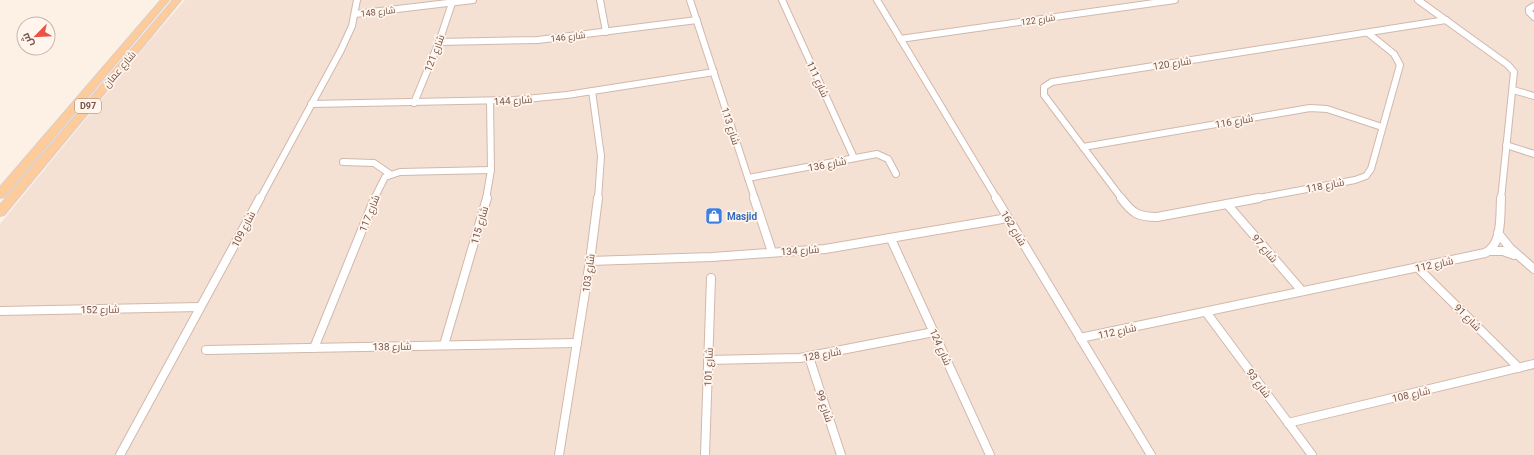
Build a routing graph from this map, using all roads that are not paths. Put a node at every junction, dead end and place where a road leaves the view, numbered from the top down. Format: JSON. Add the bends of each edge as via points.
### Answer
{"nodes":[{"id":1,"x":165,"y":0,"type":"edge"},
{"id":2,"x":177,"y":0,"type":"edge"},
{"id":3,"x":357,"y":0,"type":"edge"},
{"id":4,"x":473,"y":0,"type":"edge"},
{"id":5,"x":600,"y":0,"type":"edge"},
{"id":6,"x":690,"y":0,"type":"edge"},
{"id":7,"x":782,"y":0,"type":"edge"},
{"id":8,"x":877,"y":0,"type":"edge"},
{"id":9,"x":1175,"y":0,"type":"edge"},
{"id":10,"x":1418,"y":0,"type":"edge"},
{"id":11,"x":452,"y":3,"type":"junction"},
{"id":12,"x":1534,"y":6,"type":"edge"},
{"id":13,"x":355,"y":14,"type":"junction"},
{"id":14,"x":1534,"y":17,"type":"edge"},
{"id":15,"x":697,"y":20,"type":"junction"},
{"id":16,"x":1446,"y":20,"type":"junction"},
{"id":17,"x":606,"y":32,"type":"junction"},
{"id":18,"x":1368,"y":33,"type":"junction"},
{"id":19,"x":900,"y":39,"type":"junction"},
{"id":20,"x":439,"y":42,"type":"junction"},
{"id":21,"x":714,"y":72,"type":"junction"},
{"id":22,"x":1513,"y":90,"type":"junction"},
{"id":23,"x":592,"y":91,"type":"junction"},
{"id":24,"x":1534,"y":96,"type":"edge"},
{"id":25,"x":490,"y":101,"type":"junction"},
{"id":26,"x":414,"y":103,"type":"junction"},
{"id":27,"x":311,"y":104,"type":"junction"},
{"id":28,"x":1382,"y":127,"type":"junction"},
{"id":29,"x":1506,"y":145,"type":"junction"},
{"id":30,"x":1083,"y":147,"type":"junction"},
{"id":31,"x":1534,"y":154,"type":"edge"},
{"id":32,"x":854,"y":158,"type":"junction"},
{"id":33,"x":343,"y":162,"type":"dead end"},
{"id":34,"x":491,"y":170,"type":"junction"},
{"id":35,"x":390,"y":174,"type":"junction"},
{"id":36,"x":896,"y":174,"type":"dead end"},
{"id":37,"x":748,"y":178,"type":"junction"},
{"id":38,"x":0,"y":194,"type":"edge"},
{"id":39,"x":1227,"y":204,"type":"junction"},
{"id":40,"x":1127,"y":206,"type":"joint"},
{"id":41,"x":0,"y":212,"type":"edge"},
{"id":42,"x":1008,"y":218,"type":"junction"},
{"id":43,"x":1498,"y":233,"type":"junction"},
{"id":44,"x":892,"y":239,"type":"junction"},
{"id":45,"x":1491,"y":251,"type":"junction"},
{"id":46,"x":772,"y":252,"type":"junction"},
{"id":47,"x":1518,"y":256,"type":"junction"},
{"id":48,"x":590,"y":260,"type":"junction"},
{"id":49,"x":1417,"y":267,"type":"junction"},
{"id":50,"x":1534,"y":269,"type":"edge"},
{"id":51,"x":711,"y":278,"type":"dead end"},
{"id":52,"x":1302,"y":292,"type":"junction"},
{"id":53,"x":200,"y":307,"type":"junction"},
{"id":54,"x":0,"y":311,"type":"edge"},
{"id":55,"x":1206,"y":312,"type":"junction"},
{"id":56,"x":934,"y":332,"type":"junction"},
{"id":57,"x":1080,"y":338,"type":"junction"},
{"id":58,"x":577,"y":343,"type":"junction"},
{"id":59,"x":444,"y":345,"type":"junction"},
{"id":60,"x":314,"y":348,"type":"junction"},
{"id":61,"x":206,"y":350,"type":"dead end"},
{"id":62,"x":809,"y":357,"type":"junction"},
{"id":63,"x":708,"y":360,"type":"junction"},
{"id":64,"x":1534,"y":364,"type":"edge"},
{"id":65,"x":1518,"y":368,"type":"junction"},
{"id":66,"x":1288,"y":423,"type":"junction"},
{"id":67,"x":120,"y":455,"type":"edge"},
{"id":68,"x":560,"y":455,"type":"edge"},
{"id":69,"x":705,"y":455,"type":"edge"},
{"id":70,"x":841,"y":455,"type":"edge"},
{"id":71,"x":990,"y":455,"type":"edge"},
{"id":72,"x":1151,"y":455,"type":"edge"},
{"id":73,"x":1312,"y":455,"type":"edge"}],
"edges":[{"from":1,"to":38,"type":"main road","name":"شارع عمان","number":"D97"},
{"from":2,"to":41,"type":"main road","name":"شارع عمان","number":"D97"},
{"from":3,"to":13,"type":"street","name":"شارع 109"},
{"from":4,"to":11,"type":"street","name":"شارع 148"},
{"from":5,"to":17,"type":"street"},
{"from":6,"to":15,"type":"street","name":"شارع 113"},
{"from":7,"to":32,"type":"street","name":"شارع 111"},
{"from":8,"to":19,"type":"street","name":"شارع 162"},
{"from":9,"to":19,"type":"street","name":"شارع 122"},
{"from":10,"to":16,"type":"street"},
{"from":11,"to":13,"type":"street","name":"شارع 148"},
{"from":11,"to":20,"type":"street","name":"شارع 121"},
{"from":12,"to":14,"type":"street","via":[[1529,12]]},
{"from":13,"to":27,"type":"street","name":"شارع 109","via":[[344,44]]},
{"from":15,"to":17,"type":"street","name":"شارع 146"},
{"from":15,"to":21,"type":"street","name":"شارع 113"},
{"from":16,"to":18,"type":"street","name":"شارع 120"},
{"from":16,"to":22,"type":"street","via":[[1511,68],[1515,76]]},
{"from":17,"to":20,"type":"street","name":"شارع 146","via":[[521,41]]},
{"from":18,"to":28,"type":"street","name":"شارع 118","via":[[1394,54],[1399,62]]},
{"from":18,"to":30,"type":"street","name":"شارع 120","via":[[1048,84],[1044,87],[1044,95]]},
{"from":19,"to":42,"type":"street","name":"شارع 162"},
{"from":20,"to":26,"type":"street","name":"شارع 121"},
{"from":21,"to":23,"type":"street","name":"شارع 144"},
{"from":21,"to":37,"type":"street","name":"شارع 113"},
{"from":22,"to":24,"type":"street"},
{"from":22,"to":29,"type":"street"},
{"from":23,"to":25,"type":"street","name":"شارع 144"},
{"from":23,"to":48,"type":"street","name":"شارع 103","via":[[601,167]]},
{"from":25,"to":26,"type":"street","name":"شارع 144"},
{"from":25,"to":34,"type":"street","name":"شارع 115"},
{"from":26,"to":27,"type":"street","name":"شارع 144"},
{"from":27,"to":53,"type":"street","name":"شارع 109"},
{"from":28,"to":30,"type":"street","name":"شارع 116","via":[[1328,109],[1310,108]]},
{"from":28,"to":39,"type":"street","name":"شارع 118","via":[[1371,169],[1366,176]]},
{"from":29,"to":31,"type":"street"},
{"from":29,"to":43,"type":"street"},
{"from":30,"to":40,"type":"street","name":"شارع 120"},
{"from":32,"to":36,"type":"street","name":"شارع 136","via":[[881,155],[888,159]]},
{"from":32,"to":37,"type":"street","name":"شارع 136","via":[[835,164]]},
{"from":33,"to":35,"type":"street","via":[[374,163]]},
{"from":34,"to":35,"type":"street"},
{"from":34,"to":59,"type":"street","name":"شارع 115","via":[[488,193]]},
{"from":35,"to":60,"type":"street","name":"شارع 117","via":[[380,185]]},
{"from":37,"to":46,"type":"street","name":"شارع 113"},
{"from":39,"to":40,"type":"street","name":"شارع 118","via":[[1150,218],[1136,214]]},
{"from":39,"to":52,"type":"street","name":"شارع 97"},
{"from":42,"to":44,"type":"street","name":"شارع 134"},
{"from":42,"to":57,"type":"street","name":"شارع 162"},
{"from":43,"to":45,"type":"street","via":[[1496,246]]},
{"from":43,"to":47,"type":"street"},
{"from":44,"to":46,"type":"street","name":"شارع 134"},
{"from":44,"to":56,"type":"street","name":"شارع 124"},
{"from":45,"to":47,"type":"street","name":"شارع 112","via":[[1503,251]]},
{"from":45,"to":49,"type":"street","name":"شارع 112"},
{"from":46,"to":48,"type":"street","name":"شارع 134","via":[[712,257]]},
{"from":47,"to":50,"type":"street"},
{"from":48,"to":58,"type":"street","name":"شارع 103"},
{"from":49,"to":52,"type":"street","name":"شارع 112"},
{"from":49,"to":65,"type":"street","name":"شارع 91"},
{"from":51,"to":63,"type":"street","name":"شارع 101"},
{"from":52,"to":55,"type":"street","name":"شارع 112"},
{"from":53,"to":54,"type":"street","name":"شارع 152"},
{"from":53,"to":67,"type":"street","name":"شارع 109"},
{"from":55,"to":57,"type":"street","name":"شارع 112"},
{"from":55,"to":66,"type":"street","name":"شارع 93"},
{"from":56,"to":62,"type":"street","name":"شارع 128"},
{"from":56,"to":71,"type":"street","name":"شارع 124"},
{"from":57,"to":72,"type":"street","name":"شارع 162"},
{"from":58,"to":59,"type":"street","name":"شارع 138"},
{"from":58,"to":68,"type":"street","name":"شارع 103"},
{"from":59,"to":60,"type":"street","name":"شارع 138"},
{"from":60,"to":61,"type":"street","name":"شارع 138"},
{"from":62,"to":63,"type":"street","name":"شارع 128"},
{"from":62,"to":70,"type":"street","name":"شارع 99"},
{"from":63,"to":69,"type":"street","name":"شارع 101"},
{"from":64,"to":65,"type":"street","name":"شارع 108"},
{"from":65,"to":66,"type":"street","name":"شارع 108"},
{"from":66,"to":73,"type":"street","name":"شارع 93"}]}
